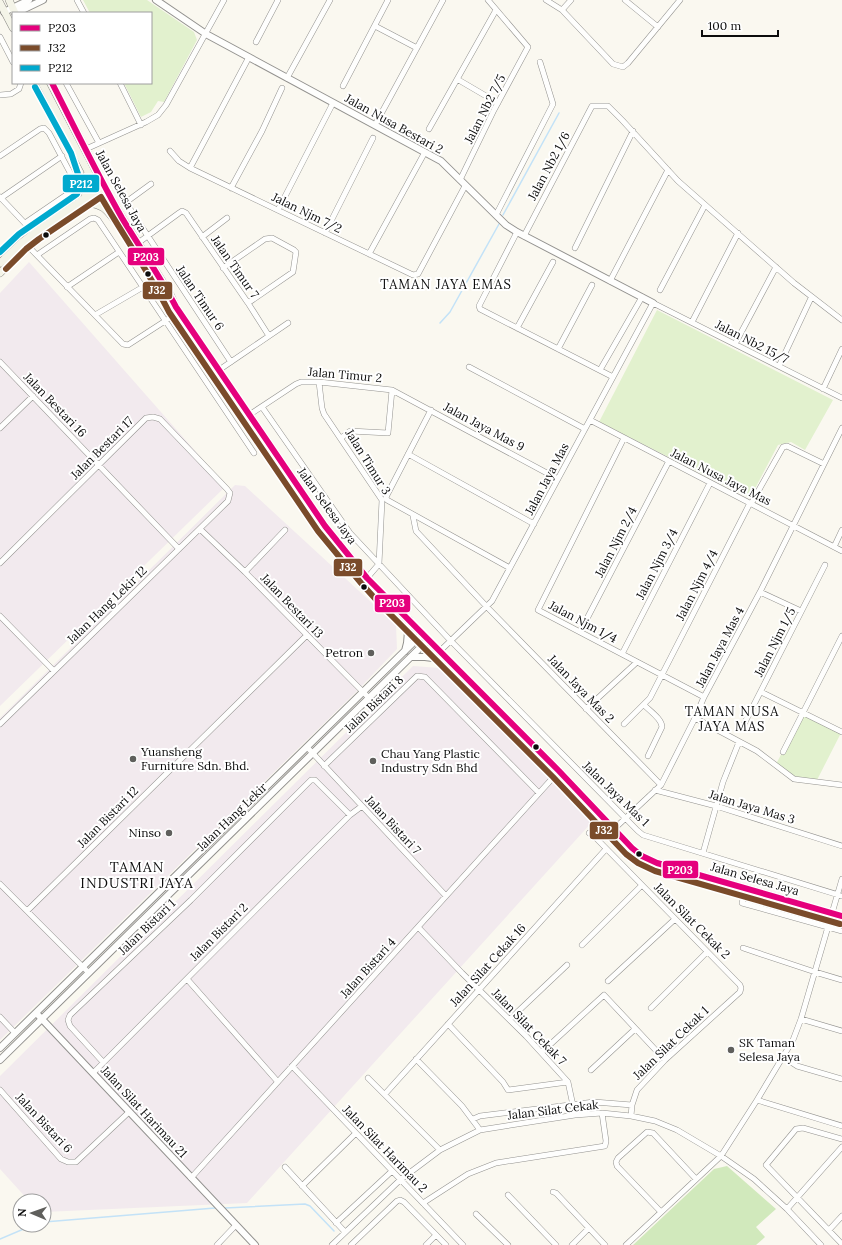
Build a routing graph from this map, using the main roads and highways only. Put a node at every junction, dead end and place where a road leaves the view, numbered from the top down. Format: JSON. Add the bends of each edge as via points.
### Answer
{"nodes":[{"id":1,"x":8,"y":0,"type":"edge"},
{"id":2,"x":0,"y":3,"type":"edge"},
{"id":3,"x":11,"y":13,"type":"edge"},
{"id":4,"x":43,"y":84,"type":"edge"},
{"id":5,"x":53,"y":84,"type":"edge"},
{"id":6,"x":78,"y":150,"type":"junction"},
{"id":7,"x":102,"y":190,"type":"junction"},
{"id":8,"x":86,"y":201,"type":"junction"},
{"id":9,"x":117,"y":223,"type":"road end"},
{"id":10,"x":0,"y":263,"type":"edge"},
{"id":11,"x":0,"y":273,"type":"edge"}],
"edges":[{"from":1,"to":3,"type":"main road"},
{"from":2,"to":3,"type":"main road"},
{"from":4,"to":6,"type":"main road","name":"Jalan Selesa Jaya"},
{"from":5,"to":7,"type":"main road","name":"Jalan Selesa Jaya","via":[[86,149]]},
{"from":6,"to":7,"type":"main road","name":"Jalan Selesa Jaya"},
{"from":6,"to":8,"type":"main road","via":[[89,179]]},
{"from":7,"to":8,"type":"main road"},
{"from":8,"to":9,"type":"main road","via":[[105,208]]},
{"from":8,"to":10,"type":"main road","via":[[34,233]]},
{"from":8,"to":11,"type":"main road","via":[[27,245]]}]}
